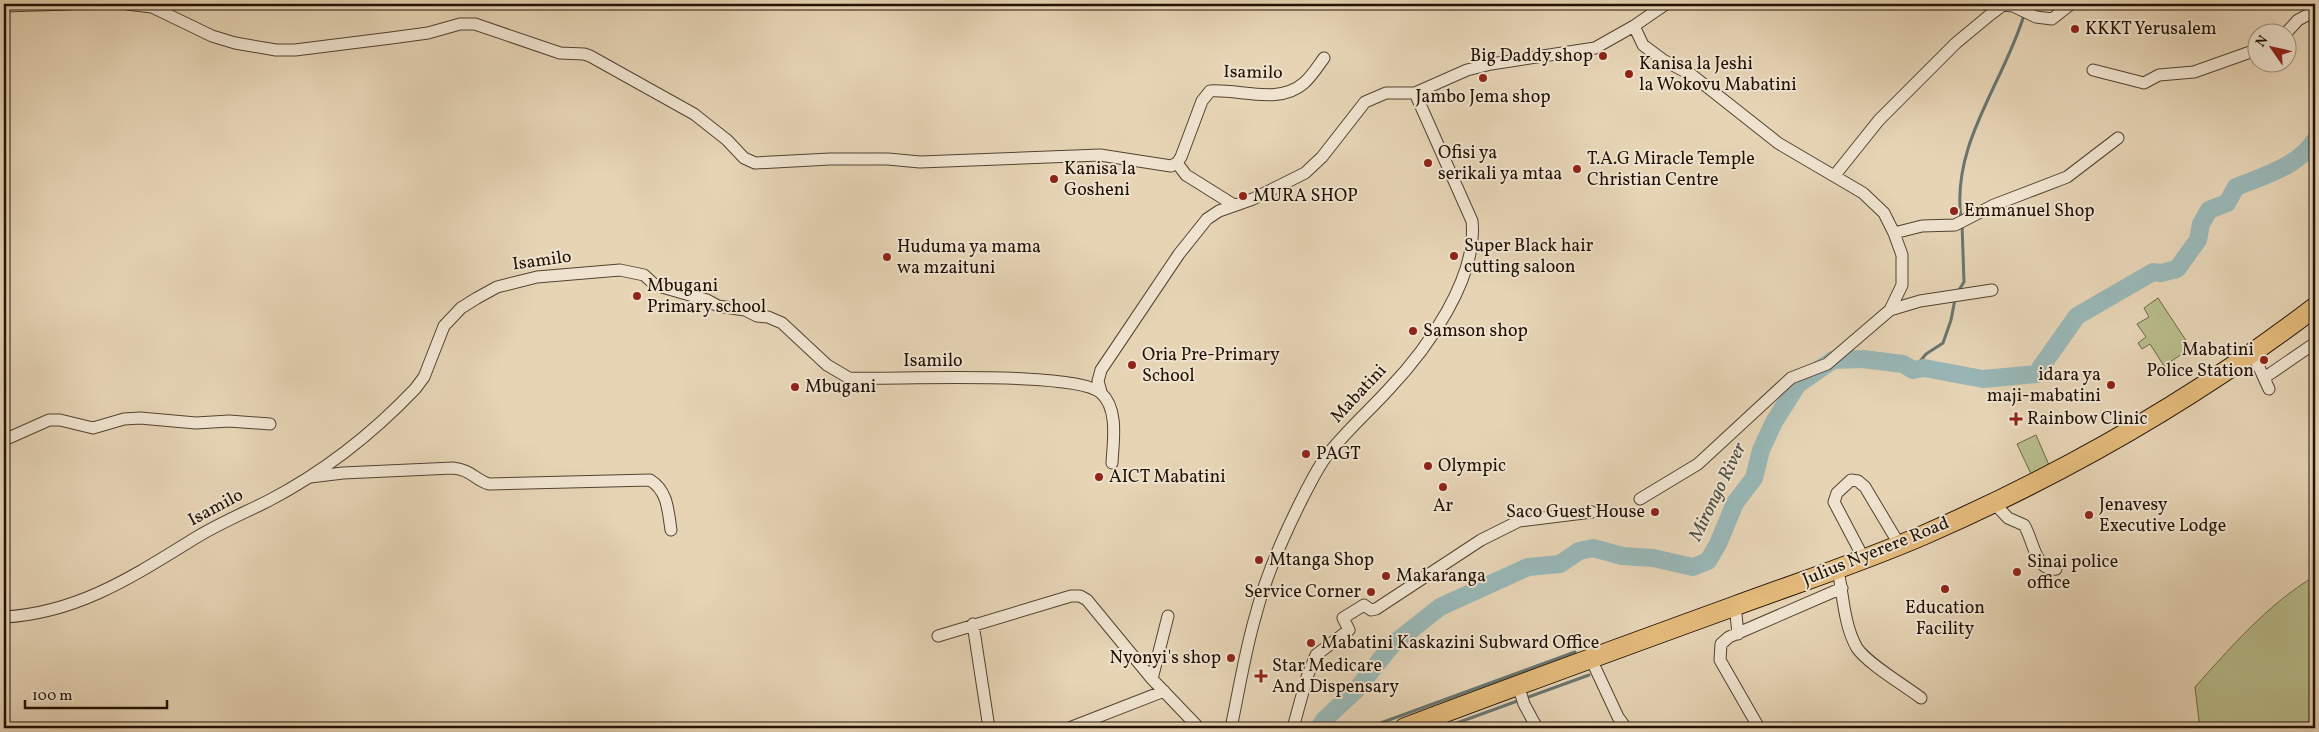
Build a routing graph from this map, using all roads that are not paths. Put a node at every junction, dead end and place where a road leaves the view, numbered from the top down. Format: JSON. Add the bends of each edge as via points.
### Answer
{"nodes":[{"id":1,"x":70,"y":4,"type":"edge"},
{"id":2,"x":127,"y":4,"type":"edge"},
{"id":3,"x":1666,"y":4,"type":"edge"},
{"id":4,"x":2071,"y":4,"type":"edge"},
{"id":5,"x":4,"y":6,"type":"edge"},
{"id":6,"x":2315,"y":11,"type":"edge"},
{"id":7,"x":2296,"y":22,"type":"edge"},
{"id":8,"x":1634,"y":26,"type":"junction"},
{"id":9,"x":2246,"y":54,"type":"edge"},
{"id":10,"x":1324,"y":58,"type":"dead end"},
{"id":11,"x":2093,"y":70,"type":"dead end"},
{"id":12,"x":1415,"y":92,"type":"junction"},
{"id":13,"x":2118,"y":138,"type":"dead end"},
{"id":14,"x":1177,"y":163,"type":"junction"},
{"id":15,"x":1835,"y":175,"type":"junction"},
{"id":16,"x":1234,"y":205,"type":"junction"},
{"id":17,"x":1894,"y":233,"type":"junction"},
{"id":18,"x":1992,"y":290,"type":"dead end"},
{"id":19,"x":2315,"y":307,"type":"edge"},
{"id":20,"x":1890,"y":310,"type":"junction"},
{"id":21,"x":2315,"y":343,"type":"edge"},
{"id":22,"x":2253,"y":354,"type":"junction"},
{"id":23,"x":2264,"y":378,"type":"junction"},
{"id":24,"x":2269,"y":389,"type":"dead end"},
{"id":25,"x":1101,"y":392,"type":"junction"},
{"id":26,"x":270,"y":424,"type":"dead end"},
{"id":27,"x":4,"y":440,"type":"edge"},
{"id":28,"x":1112,"y":462,"type":"dead end"},
{"id":29,"x":308,"y":477,"type":"junction"},
{"id":30,"x":1640,"y":498,"type":"dead end"},
{"id":31,"x":1993,"y":502,"type":"junction"},
{"id":32,"x":1592,"y":512,"type":"dead end"},
{"id":33,"x":671,"y":530,"type":"dead end"},
{"id":34,"x":1899,"y":544,"type":"junction"},
{"id":35,"x":1864,"y":559,"type":"junction"},
{"id":36,"x":2056,"y":569,"type":"dead end"},
{"id":37,"x":1838,"y":570,"type":"junction"},
{"id":38,"x":1842,"y":588,"type":"junction"},
{"id":39,"x":1735,"y":605,"type":"junction"},
{"id":40,"x":1168,"y":616,"type":"dead end"},
{"id":41,"x":4,"y":617,"type":"edge"},
{"id":42,"x":973,"y":624,"type":"junction"},
{"id":43,"x":1738,"y":634,"type":"junction"},
{"id":44,"x":938,"y":636,"type":"dead end"},
{"id":45,"x":1591,"y":659,"type":"junction"},
{"id":46,"x":1152,"y":679,"type":"junction"},
{"id":47,"x":1164,"y":691,"type":"junction"},
{"id":48,"x":1521,"y":695,"type":"junction"},
{"id":49,"x":1921,"y":698,"type":"dead end"},
{"id":50,"x":989,"y":728,"type":"edge"},
{"id":51,"x":1069,"y":728,"type":"edge"},
{"id":52,"x":1199,"y":728,"type":"edge"},
{"id":53,"x":1231,"y":728,"type":"edge"},
{"id":54,"x":1293,"y":728,"type":"edge"},
{"id":55,"x":1404,"y":728,"type":"edge"},
{"id":56,"x":1537,"y":728,"type":"edge"},
{"id":57,"x":1626,"y":728,"type":"edge"},
{"id":58,"x":1759,"y":728,"type":"edge"}],
"edges":[{"from":1,"to":5,"type":"street"},
{"from":2,"to":14,"type":"street","via":[[152,7],[212,36],[276,50],[391,38],[475,24],[560,53],[590,56],[694,114],[744,158],[755,163],[830,159],[920,162],[1083,156],[1125,158],[1164,166]]},
{"from":3,"to":8,"type":"street"},
{"from":4,"to":15,"type":"street","via":[[2052,19],[2036,17],[2013,6],[2003,6],[1991,14],[1956,43],[1886,113]]},
{"from":6,"to":7,"type":"street"},
{"from":8,"to":12,"type":"street","via":[[1595,48],[1491,64],[1467,70]]},
{"from":8,"to":15,"type":"street","via":[[1643,45],[1663,60],[1692,75],[1778,143]]},
{"from":9,"to":11,"type":"street","via":[[2194,72],[2159,76],[2144,82]]},
{"from":10,"to":14,"type":"street","name":"Isamilo","via":[[1306,81],[1282,94],[1210,90],[1202,101]]},
{"from":12,"to":16,"type":"street","via":[[1386,93],[1365,102],[1315,165],[1282,185]]},
{"from":12,"to":53,"type":"street","name":"Mabatini","via":[[1472,221],[1474,238],[1469,262],[1462,283],[1426,345],[1324,459],[1301,501],[1269,572],[1256,613]]},
{"from":13,"to":17,"type":"street","via":[[2067,177],[1955,224],[1922,226]]},
{"from":14,"to":16,"type":"street","via":[[1186,175]]},
{"from":15,"to":17,"type":"street","via":[[1875,202]]},
{"from":16,"to":25,"type":"street","via":[[1207,219],[1179,254],[1101,370],[1098,381]]},
{"from":17,"to":20,"type":"street","via":[[1902,255],[1903,270],[1902,285]]},
{"from":18,"to":20,"type":"street","via":[[1920,301]]},
{"from":19,"to":22,"type":"highway","name":"Julius Nyerere Road"},
{"from":20,"to":30,"type":"street","via":[[1827,364],[1791,378],[1698,464]]},
{"from":21,"to":23,"type":"street"},
{"from":22,"to":23,"type":"street"},
{"from":22,"to":31,"type":"highway","name":"Julius Nyerere Road","via":[[2161,414]]},
{"from":23,"to":24,"type":"street"},
{"from":25,"to":28,"type":"street","via":[[1112,416]]},
{"from":25,"to":29,"type":"street","name":"Isamilo","via":[[1044,380],[849,378],[826,365],[782,323],[655,285],[644,275],[620,270],[537,277],[497,287],[449,318],[439,335],[424,377],[415,389],[346,450]]},
{"from":26,"to":27,"type":"street","via":[[140,418],[93,428],[49,420]]},
{"from":29,"to":33,"type":"street","via":[[453,468],[471,472],[489,484],[650,480],[663,492]]},
{"from":29,"to":41,"type":"street","name":"Isamilo","via":[[82,601],[42,612]]},
{"from":31,"to":34,"type":"highway","name":"Julius Nyerere Road"},
{"from":31,"to":36,"type":"street","via":[[2008,518],[2024,525],[2042,565]]},
{"from":32,"to":54,"type":"street","via":[[1519,521],[1481,540],[1376,609],[1370,610],[1364,605],[1342,618],[1349,630],[1316,655]]},
{"from":34,"to":35,"type":"highway","name":"Julius Nyerere Road"},
{"from":34,"to":35,"type":"street","via":[[1866,487],[1858,480],[1851,480],[1837,493],[1834,502]]},
{"from":35,"to":37,"type":"highway","name":"Julius Nyerere Road"},
{"from":37,"to":38,"type":"street"},
{"from":37,"to":39,"type":"highway","name":"Julius Nyerere Road"},
{"from":38,"to":43,"type":"street"},
{"from":38,"to":49,"type":"street","via":[[1850,633],[1858,649]]},
{"from":39,"to":43,"type":"street"},
{"from":39,"to":45,"type":"highway","name":"Julius Nyerere Road"},
{"from":40,"to":46,"type":"street"},
{"from":42,"to":44,"type":"street"},
{"from":42,"to":46,"type":"street","via":[[1080,596],[1088,600]]},
{"from":42,"to":50,"type":"street"},
{"from":43,"to":58,"type":"street","via":[[1721,644],[1720,660]]},
{"from":45,"to":48,"type":"highway","name":"Julius Nyerere Road"},
{"from":45,"to":57,"type":"street"},
{"from":46,"to":47,"type":"street"},
{"from":47,"to":51,"type":"street"},
{"from":47,"to":52,"type":"street"},
{"from":48,"to":55,"type":"highway","name":"Julius Nyerere Road"},
{"from":48,"to":56,"type":"street"}]}
